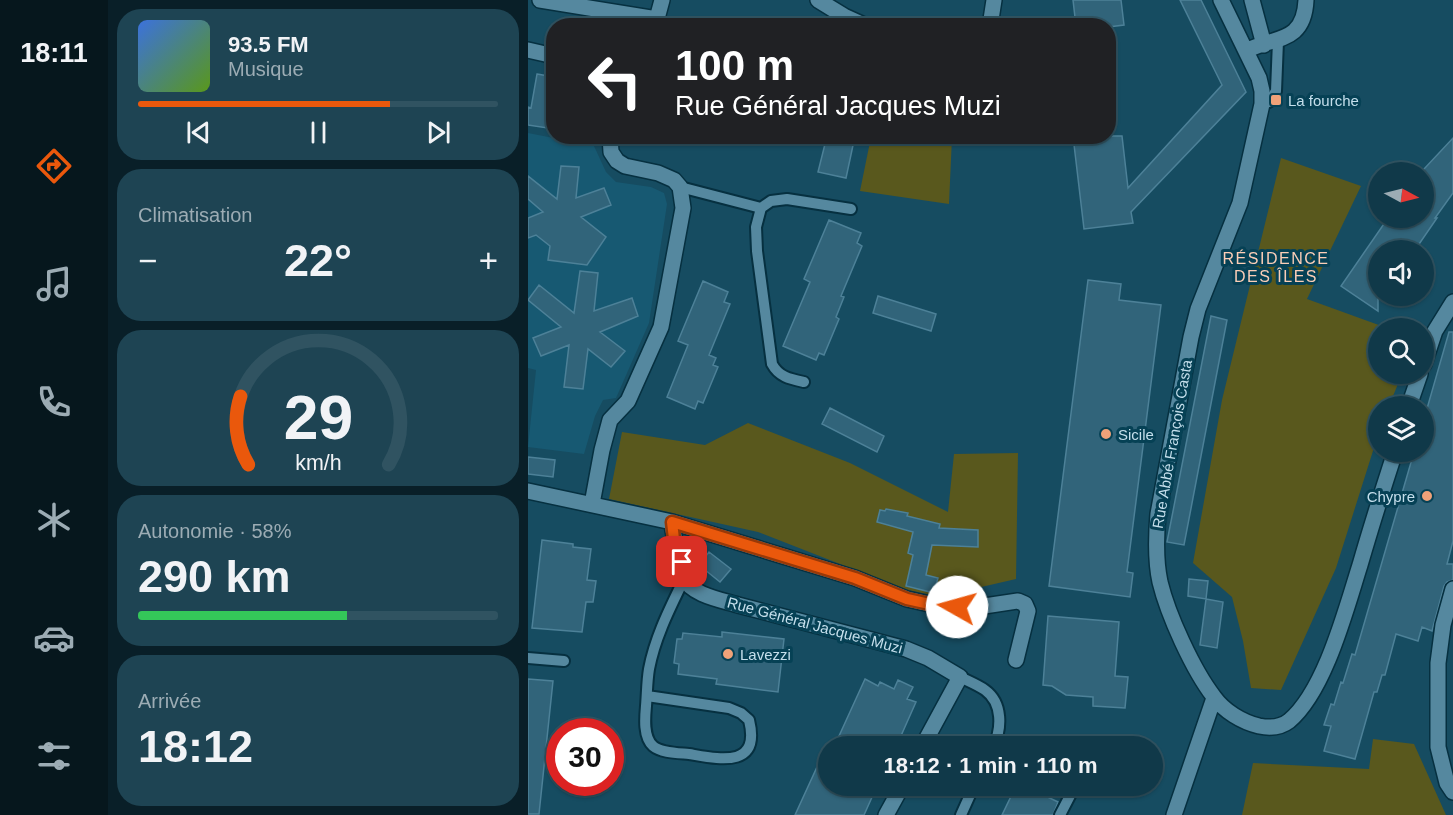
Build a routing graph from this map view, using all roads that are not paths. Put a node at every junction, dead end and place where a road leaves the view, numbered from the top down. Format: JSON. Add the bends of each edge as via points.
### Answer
{"nodes":[{"id":1,"x":540,"y":0,"type":"edge"},
{"id":2,"x":662,"y":0,"type":"edge"},
{"id":3,"x":818,"y":0,"type":"edge"},
{"id":4,"x":994,"y":0,"type":"edge"},
{"id":5,"x":1221,"y":0,"type":"edge"},
{"id":6,"x":1252,"y":0,"type":"edge"},
{"id":7,"x":1306,"y":0,"type":"edge"},
{"id":8,"x":635,"y":18,"type":"edge"},
{"id":9,"x":657,"y":18,"type":"edge"},
{"id":10,"x":848,"y":18,"type":"edge"},
{"id":11,"x":991,"y":18,"type":"edge"},
{"id":12,"x":1271,"y":43,"type":"junction"},
{"id":13,"x":528,"y":50,"type":"edge"},
{"id":14,"x":1246,"y":51,"type":"junction"},
{"id":15,"x":546,"y":54,"type":"edge"},
{"id":16,"x":1262,"y":104,"type":"junction"},
{"id":17,"x":610,"y":144,"type":"edge"},
{"id":18,"x":680,"y":188,"type":"junction"},
{"id":19,"x":761,"y":208,"type":"junction"},
{"id":20,"x":851,"y":209,"type":"dead end"},
{"id":21,"x":1453,"y":302,"type":"edge"},
{"id":22,"x":1434,"y":334,"type":"edge"},
{"id":23,"x":804,"y":382,"type":"dead end"},
{"id":24,"x":1392,"y":462,"type":"edge"},
{"id":25,"x":528,"y":491,"type":"edge"},
{"id":26,"x":592,"y":504,"type":"junction"},
{"id":27,"x":672,"y":522,"type":"junction"},
{"id":28,"x":684,"y":579,"type":"junction"},
{"id":29,"x":1453,"y":589,"type":"edge"},
{"id":30,"x":528,"y":658,"type":"edge"},
{"id":31,"x":1016,"y":660,"type":"dead end"},
{"id":32,"x":564,"y":661,"type":"dead end"},
{"id":33,"x":960,"y":677,"type":"junction"},
{"id":34,"x":647,"y":696,"type":"junction"},
{"id":35,"x":1214,"y":698,"type":"junction"},
{"id":36,"x":928,"y":736,"type":"edge"},
{"id":37,"x":997,"y":736,"type":"edge"},
{"id":38,"x":1453,"y":792,"type":"edge"},
{"id":39,"x":896,"y":796,"type":"edge"},
{"id":40,"x":970,"y":796,"type":"edge"},
{"id":41,"x":1070,"y":796,"type":"edge"},
{"id":42,"x":886,"y":815,"type":"edge"},
{"id":43,"x":961,"y":815,"type":"edge"},
{"id":44,"x":1060,"y":815,"type":"edge"},
{"id":45,"x":1174,"y":815,"type":"edge"}],
"edges":[{"from":1,"to":8,"type":"street"},
{"from":2,"to":9,"type":"street"},
{"from":3,"to":10,"type":"street"},
{"from":4,"to":11,"type":"street"},
{"from":5,"to":14,"type":"street","name":"Rue Abbé François Casta"},
{"from":6,"to":12,"type":"street"},
{"from":7,"to":12,"type":"street","via":[[1305,13],[1293,33]]},
{"from":12,"to":14,"type":"street"},
{"from":12,"to":16,"type":"lane","via":[[1276,91],[1269,102]]},
{"from":13,"to":15,"type":"street"},
{"from":14,"to":16,"type":"street","name":"Rue Abbé François Casta","via":[[1259,78]]},
{"from":16,"to":35,"type":"street","name":"Rue Abbé François Casta","via":[[1240,203],[1198,309],[1158,514],[1156,562],[1161,585],[1186,651]]},
{"from":17,"to":18,"type":"street","via":[[616,161],[668,176]]},
{"from":18,"to":19,"type":"lane"},
{"from":18,"to":26,"type":"street","via":[[683,208],[661,327],[628,401],[610,420]]},
{"from":19,"to":20,"type":"lane","via":[[771,201],[786,199]]},
{"from":19,"to":23,"type":"lane","via":[[756,227],[757,251],[772,364],[776,372]]},
{"from":21,"to":22,"type":"street"},
{"from":24,"to":35,"type":"street","name":"Rue Abbé François Casta","via":[[1338,633],[1318,681],[1302,705],[1289,721],[1265,727],[1246,723]]},
{"from":25,"to":26,"type":"street"},
{"from":26,"to":27,"type":"street"},
{"from":27,"to":28,"type":"street"},
{"from":27,"to":31,"type":"street","via":[[855,578],[907,599],[971,608],[1018,601],[1028,611]]},
{"from":28,"to":33,"type":"street","name":"Rue Général Jacques Muzi","via":[[711,597],[906,649]]},
{"from":28,"to":34,"type":"lane","via":[[654,649]]},
{"from":29,"to":38,"type":"street","via":[[1438,663],[1438,747]]},
{"from":30,"to":32,"type":"lane"},
{"from":33,"to":36,"type":"street"},
{"from":33,"to":37,"type":"lane","via":[[993,698],[1000,719]]},
{"from":34,"to":34,"type":"lane","via":[[647,735],[658,748],[724,760],[738,757],[751,743],[749,720],[741,712]]},
{"from":35,"to":45,"type":"street"},
{"from":39,"to":42,"type":"street"},
{"from":40,"to":43,"type":"lane"},
{"from":41,"to":44,"type":"lane"}]}
